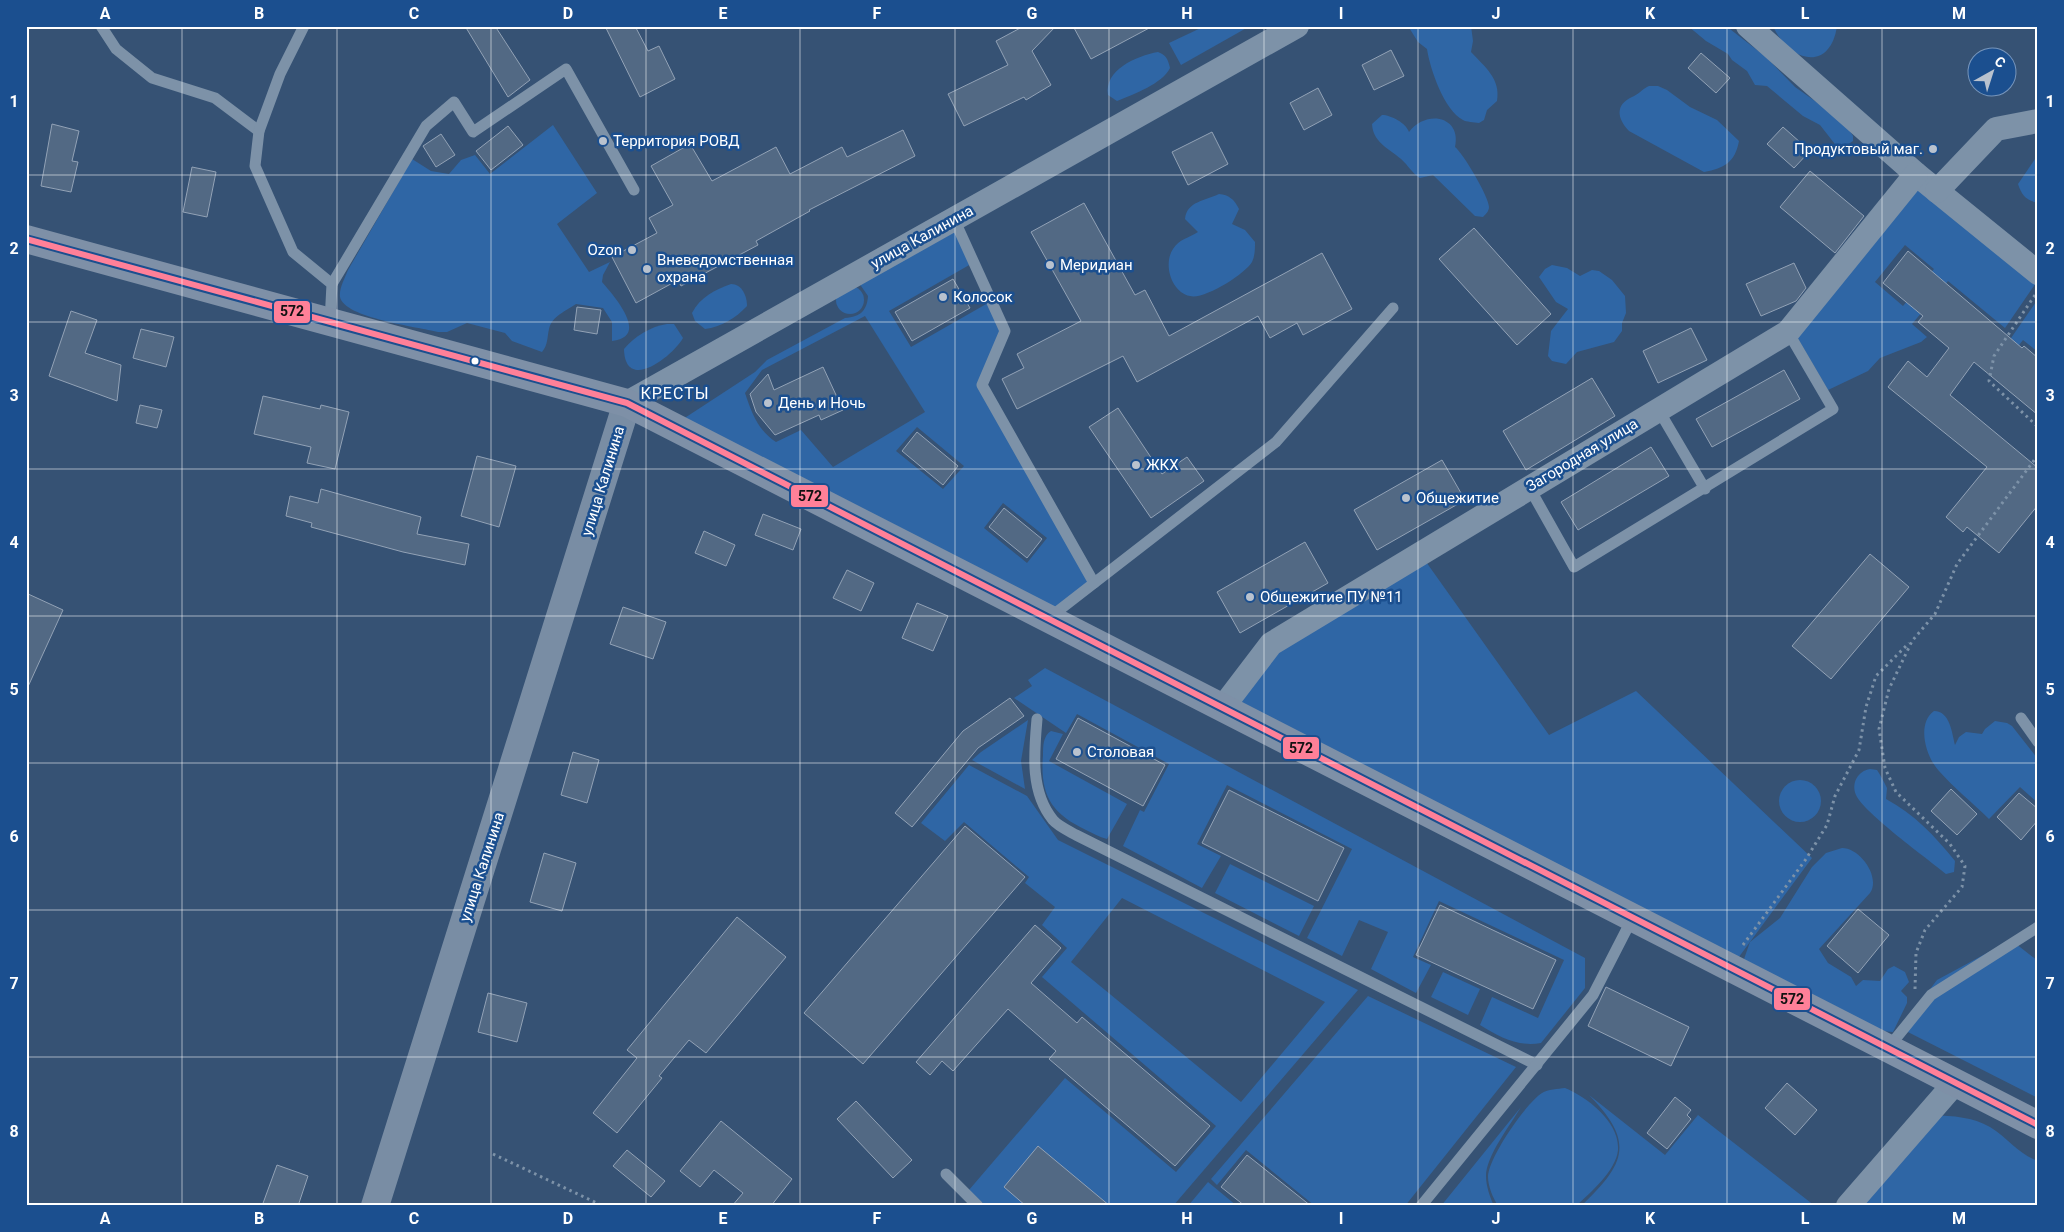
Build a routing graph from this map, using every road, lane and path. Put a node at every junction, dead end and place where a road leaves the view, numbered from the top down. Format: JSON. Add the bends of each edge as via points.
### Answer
{"nodes":[{"id":1,"x":101,"y":26,"type":"edge"},
{"id":2,"x":304,"y":26,"type":"edge"},
{"id":3,"x":1297,"y":26,"type":"edge"},
{"id":4,"x":1748,"y":26,"type":"edge"},
{"id":5,"x":2038,"y":121,"type":"edge"},
{"id":6,"x":259,"y":131,"type":"junction"},
{"id":7,"x":1916,"y":174,"type":"junction"},
{"id":8,"x":634,"y":190,"type":"dead end"},
{"id":9,"x":1937,"y":191,"type":"junction"},
{"id":10,"x":954,"y":219,"type":"junction"},
{"id":11,"x":26,"y":239,"type":"edge"},
{"id":12,"x":2038,"y":272,"type":"edge"},
{"id":13,"x":332,"y":284,"type":"junction"},
{"id":14,"x":2038,"y":291,"type":"edge"},
{"id":15,"x":1393,"y":308,"type":"dead end"},
{"id":16,"x":330,"y":322,"type":"junction"},
{"id":17,"x":1788,"y":332,"type":"junction"},
{"id":18,"x":627,"y":402,"type":"junction"},
{"id":19,"x":1658,"y":409,"type":"junction"},
{"id":20,"x":2038,"y":427,"type":"edge"},
{"id":21,"x":2038,"y":455,"type":"edge"},
{"id":22,"x":1529,"y":487,"type":"junction"},
{"id":23,"x":1705,"y":489,"type":"junction"},
{"id":24,"x":1094,"y":583,"type":"junction"},
{"id":25,"x":1049,"y":618,"type":"junction"},
{"id":26,"x":1912,"y":641,"type":"junction"},
{"id":27,"x":1222,"y":707,"type":"junction"},
{"id":28,"x":2021,"y":718,"type":"dead end"},
{"id":29,"x":1037,"y":719,"type":"dead end"},
{"id":30,"x":2038,"y":742,"type":"edge"},
{"id":31,"x":1633,"y":917,"type":"junction"},
{"id":32,"x":2038,"y":927,"type":"edge"},
{"id":33,"x":1728,"y":966,"type":"junction"},
{"id":34,"x":1916,"y":1014,"type":"junction"},
{"id":35,"x":1888,"y":1048,"type":"junction"},
{"id":36,"x":1537,"y":1065,"type":"junction"},
{"id":37,"x":1955,"y":1083,"type":"junction"},
{"id":38,"x":2038,"y":1125,"type":"edge"},
{"id":39,"x":493,"y":1154,"type":"dead end"},
{"id":40,"x":946,"y":1174,"type":"dead end"},
{"id":41,"x":374,"y":1206,"type":"edge"},
{"id":42,"x":603,"y":1206,"type":"edge"},
{"id":43,"x":978,"y":1206,"type":"edge"},
{"id":44,"x":1421,"y":1206,"type":"edge"},
{"id":45,"x":1848,"y":1206,"type":"edge"}],
"edges":[{"from":1,"to":6,"type":"lane","via":[[116,49],[152,78],[214,98]]},
{"from":2,"to":6,"type":"lane","via":[[280,74]]},
{"from":3,"to":10,"type":"street","name":"улица Калинина"},
{"from":4,"to":7,"type":"street"},
{"from":5,"to":9,"type":"street","via":[[1996,129]]},
{"from":6,"to":13,"type":"lane","via":[[256,166],[293,252]]},
{"from":7,"to":9,"type":"street"},
{"from":7,"to":17,"type":"street","name":"Загородная улица"},
{"from":8,"to":13,"type":"lane","via":[[566,69],[473,132],[454,102],[426,126]]},
{"from":9,"to":12,"type":"street"},
{"from":10,"to":18,"type":"street","name":"улица Калинина"},
{"from":10,"to":24,"type":"lane","via":[[1005,331],[982,385]]},
{"from":11,"to":16,"type":"highway"},
{"from":13,"to":16,"type":"lane"},
{"from":14,"to":20,"type":"path","via":[[1994,356],[1989,381]]},
{"from":15,"to":24,"type":"lane","via":[[1276,442]]},
{"from":16,"to":18,"type":"highway"},
{"from":17,"to":19,"type":"street","name":"Загородная улица"},
{"from":17,"to":23,"type":"lane","via":[[1833,409]]},
{"from":18,"to":25,"type":"highway"},
{"from":18,"to":41,"type":"main road","name":"улица Калинина"},
{"from":19,"to":22,"type":"street","name":"Загородная улица"},
{"from":19,"to":23,"type":"lane"},
{"from":21,"to":26,"type":"path","via":[[1957,564],[1935,614]]},
{"from":22,"to":23,"type":"lane","via":[[1574,566]]},
{"from":22,"to":27,"type":"street","name":"Загородная улица","via":[[1271,644]]},
{"from":24,"to":25,"type":"lane"},
{"from":25,"to":27,"type":"highway"},
{"from":26,"to":33,"type":"path","via":[[1876,676],[1858,750],[1835,796],[1827,825]]},
{"from":26,"to":34,"type":"path","via":[[1890,689],[1879,729],[1885,768],[1896,792],[1950,844],[1965,866],[1962,887],[1925,930],[1916,953]]},
{"from":27,"to":31,"type":"highway"},
{"from":28,"to":30,"type":"lane"},
{"from":29,"to":36,"type":"lane","via":[[1034,758],[1040,799],[1054,822]]},
{"from":31,"to":33,"type":"highway"},
{"from":31,"to":36,"type":"lane","via":[[1593,995]]},
{"from":32,"to":34,"type":"lane","via":[[1931,995]]},
{"from":33,"to":35,"type":"highway"},
{"from":34,"to":35,"type":"lane"},
{"from":35,"to":37,"type":"highway"},
{"from":36,"to":44,"type":"lane"},
{"from":37,"to":38,"type":"highway"},
{"from":37,"to":45,"type":"street"},
{"from":39,"to":42,"type":"path"},
{"from":40,"to":43,"type":"lane"}]}
